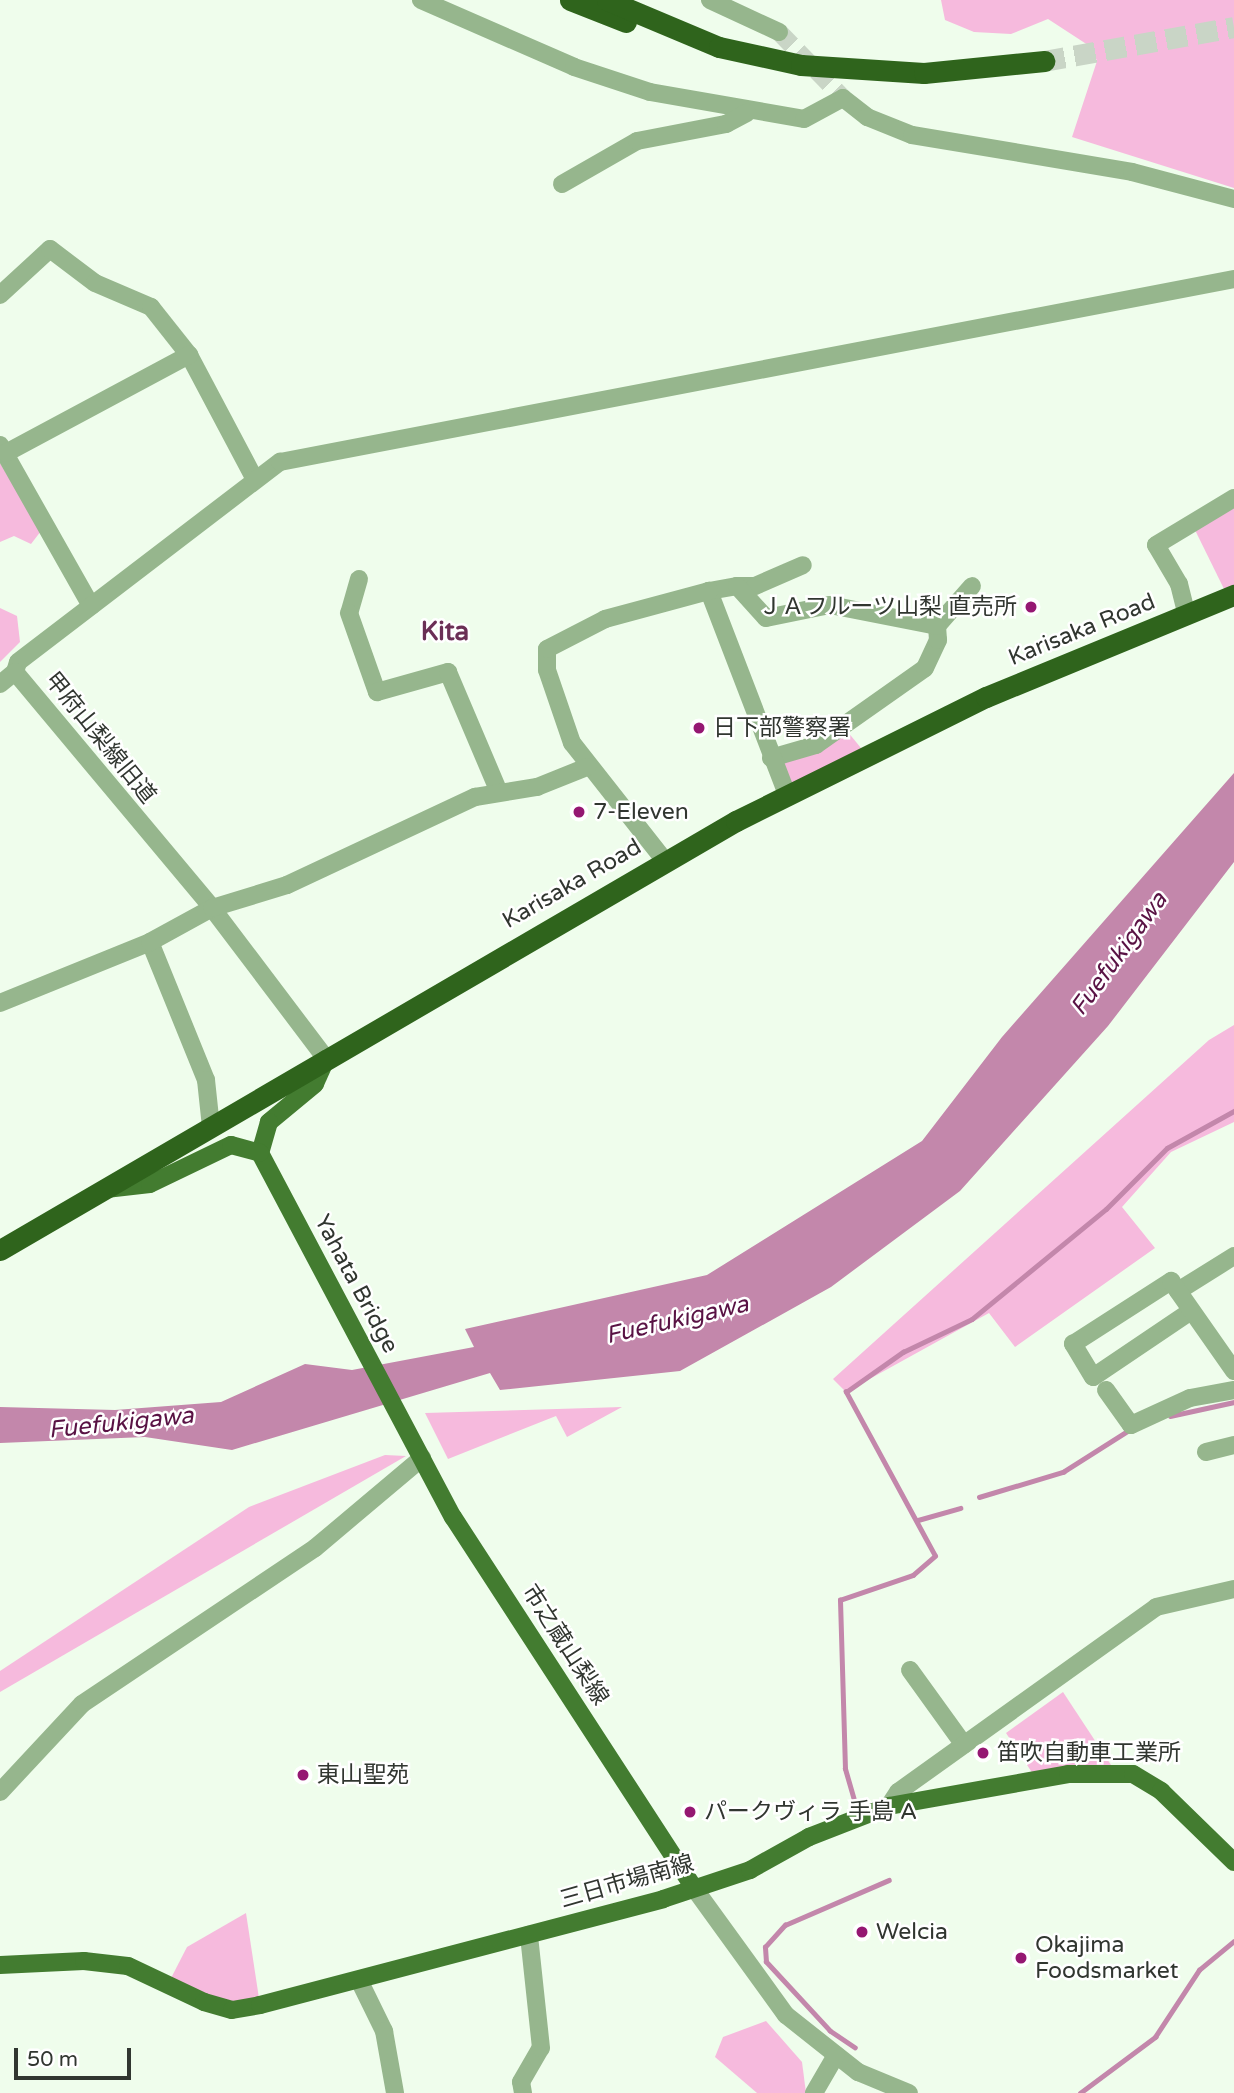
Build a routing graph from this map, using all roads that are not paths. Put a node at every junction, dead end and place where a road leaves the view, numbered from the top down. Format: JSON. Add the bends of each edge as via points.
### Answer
{"nodes":[{"id":1,"x":421,"y":0,"type":"edge"},
{"id":2,"x":570,"y":0,"type":"edge"},
{"id":3,"x":607,"y":0,"type":"edge"},
{"id":4,"x":616,"y":0,"type":"edge"},
{"id":5,"x":710,"y":0,"type":"edge"},
{"id":6,"x":653,"y":22,"type":"junction"},
{"id":7,"x":779,"y":33,"type":"tunnel mouth"},
{"id":8,"x":719,"y":47,"type":"junction"},
{"id":9,"x":1044,"y":61,"type":"tunnel mouth"},
{"id":10,"x":747,"y":113,"type":"junction"},
{"id":11,"x":562,"y":184,"type":"dead end"},
{"id":12,"x":1234,"y":199,"type":"edge"},
{"id":13,"x":1234,"y":279,"type":"edge"},
{"id":14,"x":0,"y":295,"type":"edge"},
{"id":15,"x":189,"y":355,"type":"junction"},
{"id":16,"x":3,"y":449,"type":"edge"},
{"id":17,"x":254,"y":478,"type":"junction"},
{"id":18,"x":1234,"y":498,"type":"edge"},
{"id":19,"x":803,"y":565,"type":"dead end"},
{"id":20,"x":359,"y":579,"type":"dead end"},
{"id":21,"x":737,"y":586,"type":"junction"},
{"id":22,"x":972,"y":586,"type":"dead end"},
{"id":23,"x":709,"y":591,"type":"junction"},
{"id":24,"x":1234,"y":595,"type":"edge"},
{"id":25,"x":91,"y":606,"type":"junction"},
{"id":26,"x":1187,"y":616,"type":"junction"},
{"id":27,"x":937,"y":626,"type":"junction"},
{"id":28,"x":15,"y":672,"type":"junction"},
{"id":29,"x":0,"y":684,"type":"edge"},
{"id":30,"x":771,"y":758,"type":"junction"},
{"id":31,"x":587,"y":767,"type":"junction"},
{"id":32,"x":499,"y":793,"type":"junction"},
{"id":33,"x":788,"y":797,"type":"junction"},
{"id":34,"x":665,"y":861,"type":"junction"},
{"id":35,"x":212,"y":908,"type":"junction"},
{"id":36,"x":150,"y":942,"type":"junction"},
{"id":37,"x":0,"y":1003,"type":"edge"},
{"id":38,"x":326,"y":1059,"type":"junction"},
{"id":39,"x":211,"y":1127,"type":"junction"},
{"id":40,"x":263,"y":1160,"type":"junction"},
{"id":41,"x":102,"y":1189,"type":"junction"},
{"id":42,"x":0,"y":1250,"type":"edge"},
{"id":43,"x":1234,"y":1256,"type":"edge"},
{"id":44,"x":1178,"y":1291,"type":"junction"},
{"id":45,"x":1191,"y":1311,"type":"junction"},
{"id":46,"x":1234,"y":1371,"type":"edge"},
{"id":47,"x":1106,"y":1390,"type":"dead end"},
{"id":48,"x":1234,"y":1390,"type":"edge"},
{"id":49,"x":402,"y":1424,"type":"joint"},
{"id":50,"x":1234,"y":1446,"type":"edge"},
{"id":51,"x":1206,"y":1452,"type":"dead end"},
{"id":52,"x":422,"y":1458,"type":"junction"},
{"id":53,"x":1234,"y":1589,"type":"edge"},
{"id":54,"x":910,"y":1670,"type":"dead end"},
{"id":55,"x":964,"y":1745,"type":"junction"},
{"id":56,"x":0,"y":1792,"type":"edge"},
{"id":57,"x":889,"y":1806,"type":"junction"},
{"id":58,"x":1234,"y":1862,"type":"edge"},
{"id":59,"x":694,"y":1888,"type":"junction"},
{"id":60,"x":529,"y":1936,"type":"junction"},
{"id":61,"x":0,"y":1965,"type":"edge"},
{"id":62,"x":360,"y":1982,"type":"junction"},
{"id":63,"x":836,"y":2055,"type":"junction"},
{"id":64,"x":820,"y":2090,"type":"edge"},
{"id":65,"x":395,"y":2093,"type":"edge"},
{"id":66,"x":523,"y":2093,"type":"edge"},
{"id":67,"x":909,"y":2093,"type":"edge"}],
"edges":[{"from":1,"to":10,"type":"street","via":[[611,81]]},
{"from":2,"to":8,"type":"highway"},
{"from":3,"to":6,"type":"highway"},
{"from":4,"to":6,"type":"highway"},
{"from":5,"to":7,"type":"street"},
{"from":6,"to":8,"type":"highway"},
{"from":8,"to":9,"type":"highway","via":[[801,65],[884,73]]},
{"from":10,"to":11,"type":"street","via":[[726,124],[637,141]]},
{"from":10,"to":12,"type":"street","via":[[804,119],[843,98],[867,117],[912,135],[1132,173]]},
{"from":13,"to":17,"type":"street","name":"甲府山梨線旧道","via":[[280,462]]},
{"from":14,"to":15,"type":"street","via":[[50,249],[95,283],[151,307]]},
{"from":15,"to":16,"type":"street"},
{"from":15,"to":17,"type":"street"},
{"from":16,"to":25,"type":"street"},
{"from":17,"to":25,"type":"street","name":"甲府山梨線旧道"},
{"from":18,"to":26,"type":"street","via":[[1156,545],[1179,584]]},
{"from":19,"to":21,"type":"street","via":[[755,586]]},
{"from":20,"to":32,"type":"street","via":[[349,613],[377,692],[448,672]]},
{"from":21,"to":23,"type":"street"},
{"from":21,"to":27,"type":"street","via":[[766,618],[830,605]]},
{"from":22,"to":27,"type":"street"},
{"from":23,"to":30,"type":"street"},
{"from":23,"to":31,"type":"street","via":[[605,619],[547,649],[547,670]]},
{"from":24,"to":26,"type":"highway","name":"Karisaka Road"},
{"from":25,"to":28,"type":"street","name":"甲府山梨線旧道","via":[[18,663]]},
{"from":26,"to":33,"type":"highway","name":"Karisaka Road","via":[[986,697]]},
{"from":27,"to":30,"type":"street","via":[[938,640],[925,668],[903,686],[816,745]]},
{"from":28,"to":29,"type":"street"},
{"from":28,"to":35,"type":"street","name":"甲府山梨線旧道"},
{"from":30,"to":33,"type":"street"},
{"from":31,"to":32,"type":"street","via":[[537,787]]},
{"from":31,"to":34,"type":"street"},
{"from":32,"to":35,"type":"street","via":[[351,850],[287,885]]},
{"from":33,"to":34,"type":"highway","name":"Karisaka Road"},
{"from":34,"to":38,"type":"highway","name":"Karisaka Road"},
{"from":35,"to":36,"type":"street"},
{"from":35,"to":38,"type":"street","name":"甲府山梨線旧道"},
{"from":36,"to":37,"type":"street"},
{"from":36,"to":39,"type":"street","via":[[206,1080]]},
{"from":38,"to":39,"type":"highway","name":"Karisaka Road"},
{"from":38,"to":40,"type":"main road","via":[[315,1084],[269,1122]]},
{"from":39,"to":41,"type":"highway","name":"Karisaka Road"},
{"from":40,"to":41,"type":"main road","via":[[231,1145],[150,1185]]},
{"from":40,"to":49,"type":"main road","name":"Yahata Bridge"},
{"from":41,"to":42,"type":"highway","name":"Karisaka Road"},
{"from":43,"to":44,"type":"street"},
{"from":44,"to":45,"type":"street"},
{"from":44,"to":45,"type":"street","via":[[1171,1281],[1073,1344],[1093,1377]]},
{"from":45,"to":46,"type":"street"},
{"from":47,"to":48,"type":"street","via":[[1130,1425],[1190,1398]]},
{"from":49,"to":52,"type":"main road","name":"市之蔵山梨線"},
{"from":50,"to":51,"type":"street"},
{"from":52,"to":56,"type":"street","via":[[315,1548],[82,1704]]},
{"from":52,"to":59,"type":"main road","name":"市之蔵山梨線","via":[[453,1517]]},
{"from":53,"to":55,"type":"street","via":[[1156,1607]]},
{"from":54,"to":55,"type":"street"},
{"from":55,"to":57,"type":"street","via":[[898,1791]]},
{"from":57,"to":58,"type":"main road","name":"三日市場南線","via":[[1120,1771],[1161,1791]]},
{"from":57,"to":59,"type":"main road","name":"三日市場南線"},
{"from":59,"to":60,"type":"main road","name":"三日市場南線"},
{"from":59,"to":63,"type":"street","via":[[786,2015]]},
{"from":60,"to":62,"type":"main road","name":"三日市場南線"},
{"from":60,"to":66,"type":"street","via":[[541,2048],[521,2082]]},
{"from":61,"to":62,"type":"main road","name":"三日市場南線","via":[[85,1961],[128,1966],[232,2010]]},
{"from":62,"to":65,"type":"street","via":[[384,2031]]},
{"from":63,"to":64,"type":"street"},
{"from":63,"to":67,"type":"street","via":[[858,2072]]}]}
